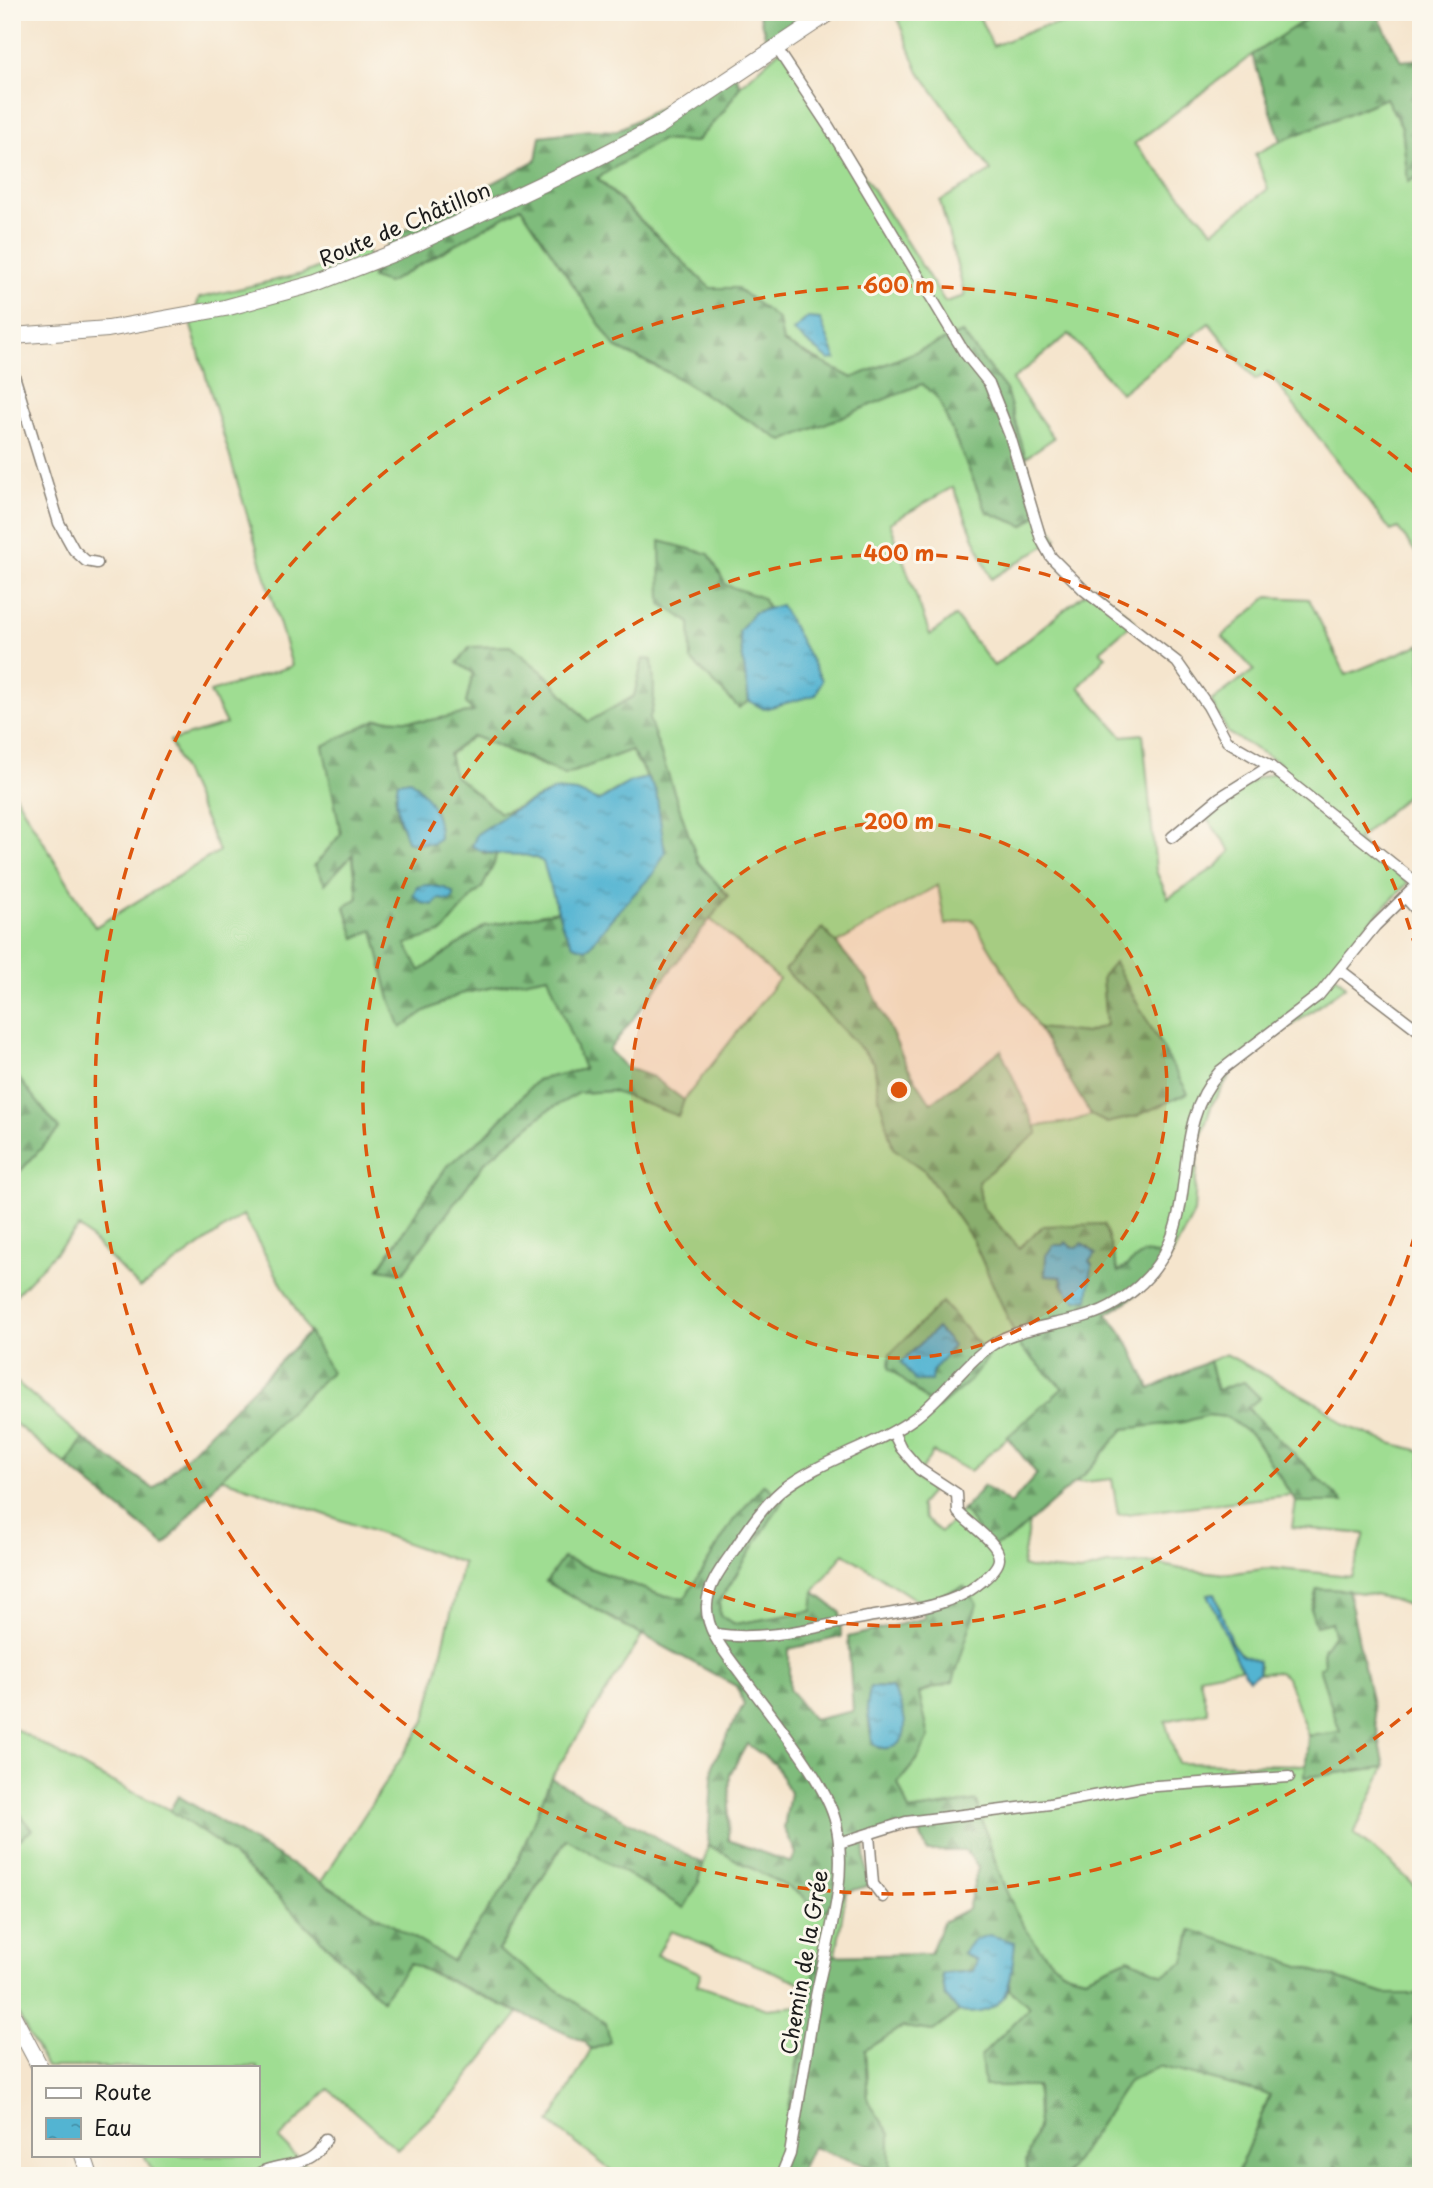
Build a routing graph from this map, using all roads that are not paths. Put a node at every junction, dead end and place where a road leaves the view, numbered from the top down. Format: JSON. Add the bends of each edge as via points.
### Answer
{"nodes":[{"id":1,"x":830,"y":12,"type":"edge"},
{"id":2,"x":776,"y":47,"type":"junction"},
{"id":3,"x":12,"y":335,"type":"edge"},
{"id":4,"x":12,"y":369,"type":"edge"},
{"id":5,"x":97,"y":563,"type":"dead end"},
{"id":6,"x":1270,"y":766,"type":"junction"},
{"id":7,"x":1172,"y":837,"type":"dead end"},
{"id":8,"x":1420,"y":883,"type":"edge"},
{"id":9,"x":1405,"y":897,"type":"junction"},
{"id":10,"x":1421,"y":915,"type":"edge"},
{"id":11,"x":1340,"y":970,"type":"junction"},
{"id":12,"x":1421,"y":1032,"type":"edge"},
{"id":13,"x":892,"y":1432,"type":"junction"},
{"id":14,"x":715,"y":1634,"type":"junction"},
{"id":15,"x":1289,"y":1777,"type":"dead end"},
{"id":16,"x":869,"y":1835,"type":"junction"},
{"id":17,"x":839,"y":1843,"type":"junction"},
{"id":18,"x":883,"y":1897,"type":"dead end"},
{"id":19,"x":12,"y":2014,"type":"edge"},
{"id":20,"x":39,"y":2066,"type":"edge"},
{"id":21,"x":326,"y":2139,"type":"dead end"},
{"id":22,"x":83,"y":2156,"type":"edge"},
{"id":23,"x":90,"y":2176,"type":"edge"},
{"id":24,"x":255,"y":2176,"type":"edge"},
{"id":25,"x":781,"y":2176,"type":"edge"}],
"edges":[{"from":1,"to":2,"type":"main road","name":"Route de Châtillon"},
{"from":2,"to":3,"type":"main road","name":"Route de Châtillon","via":[[659,126],[593,160],[404,249],[317,283],[225,309],[108,330]]},
{"from":2,"to":6,"type":"street","via":[[964,352],[989,383],[1051,557],[1084,590],[1177,662],[1227,741]]},
{"from":4,"to":5,"type":"street","via":[[59,523],[74,550],[86,561]]},
{"from":6,"to":7,"type":"street","via":[[1219,798]]},
{"from":6,"to":8,"type":"street"},
{"from":8,"to":9,"type":"street"},
{"from":9,"to":10,"type":"street"},
{"from":9,"to":11,"type":"street"},
{"from":11,"to":12,"type":"street"},
{"from":11,"to":13,"type":"street","via":[[1319,995],[1210,1082],[1192,1126],[1178,1221],[1167,1250],[1146,1279],[1114,1305],[992,1344],[936,1400]]},
{"from":13,"to":14,"type":"street","name":"Chemin de la Grée","via":[[781,1492],[747,1531],[710,1590],[708,1623]]},
{"from":13,"to":14,"type":"street","via":[[919,1469],[957,1494],[958,1512],[998,1552],[994,1570],[967,1592],[929,1606],[752,1637]]},
{"from":14,"to":17,"type":"street","name":"Chemin de la Grée","via":[[823,1793],[836,1821]]},
{"from":15,"to":16,"type":"street","via":[[1142,1787],[906,1822]]},
{"from":16,"to":17,"type":"street"},
{"from":16,"to":18,"type":"street","via":[[873,1884]]},
{"from":17,"to":25,"type":"street","name":"Chemin de la Grée","via":[[835,1914],[790,2154]]},
{"from":19,"to":20,"type":"main road"},
{"from":21,"to":24,"type":"street","via":[[315,2155]]},
{"from":22,"to":23,"type":"main road"}]}
